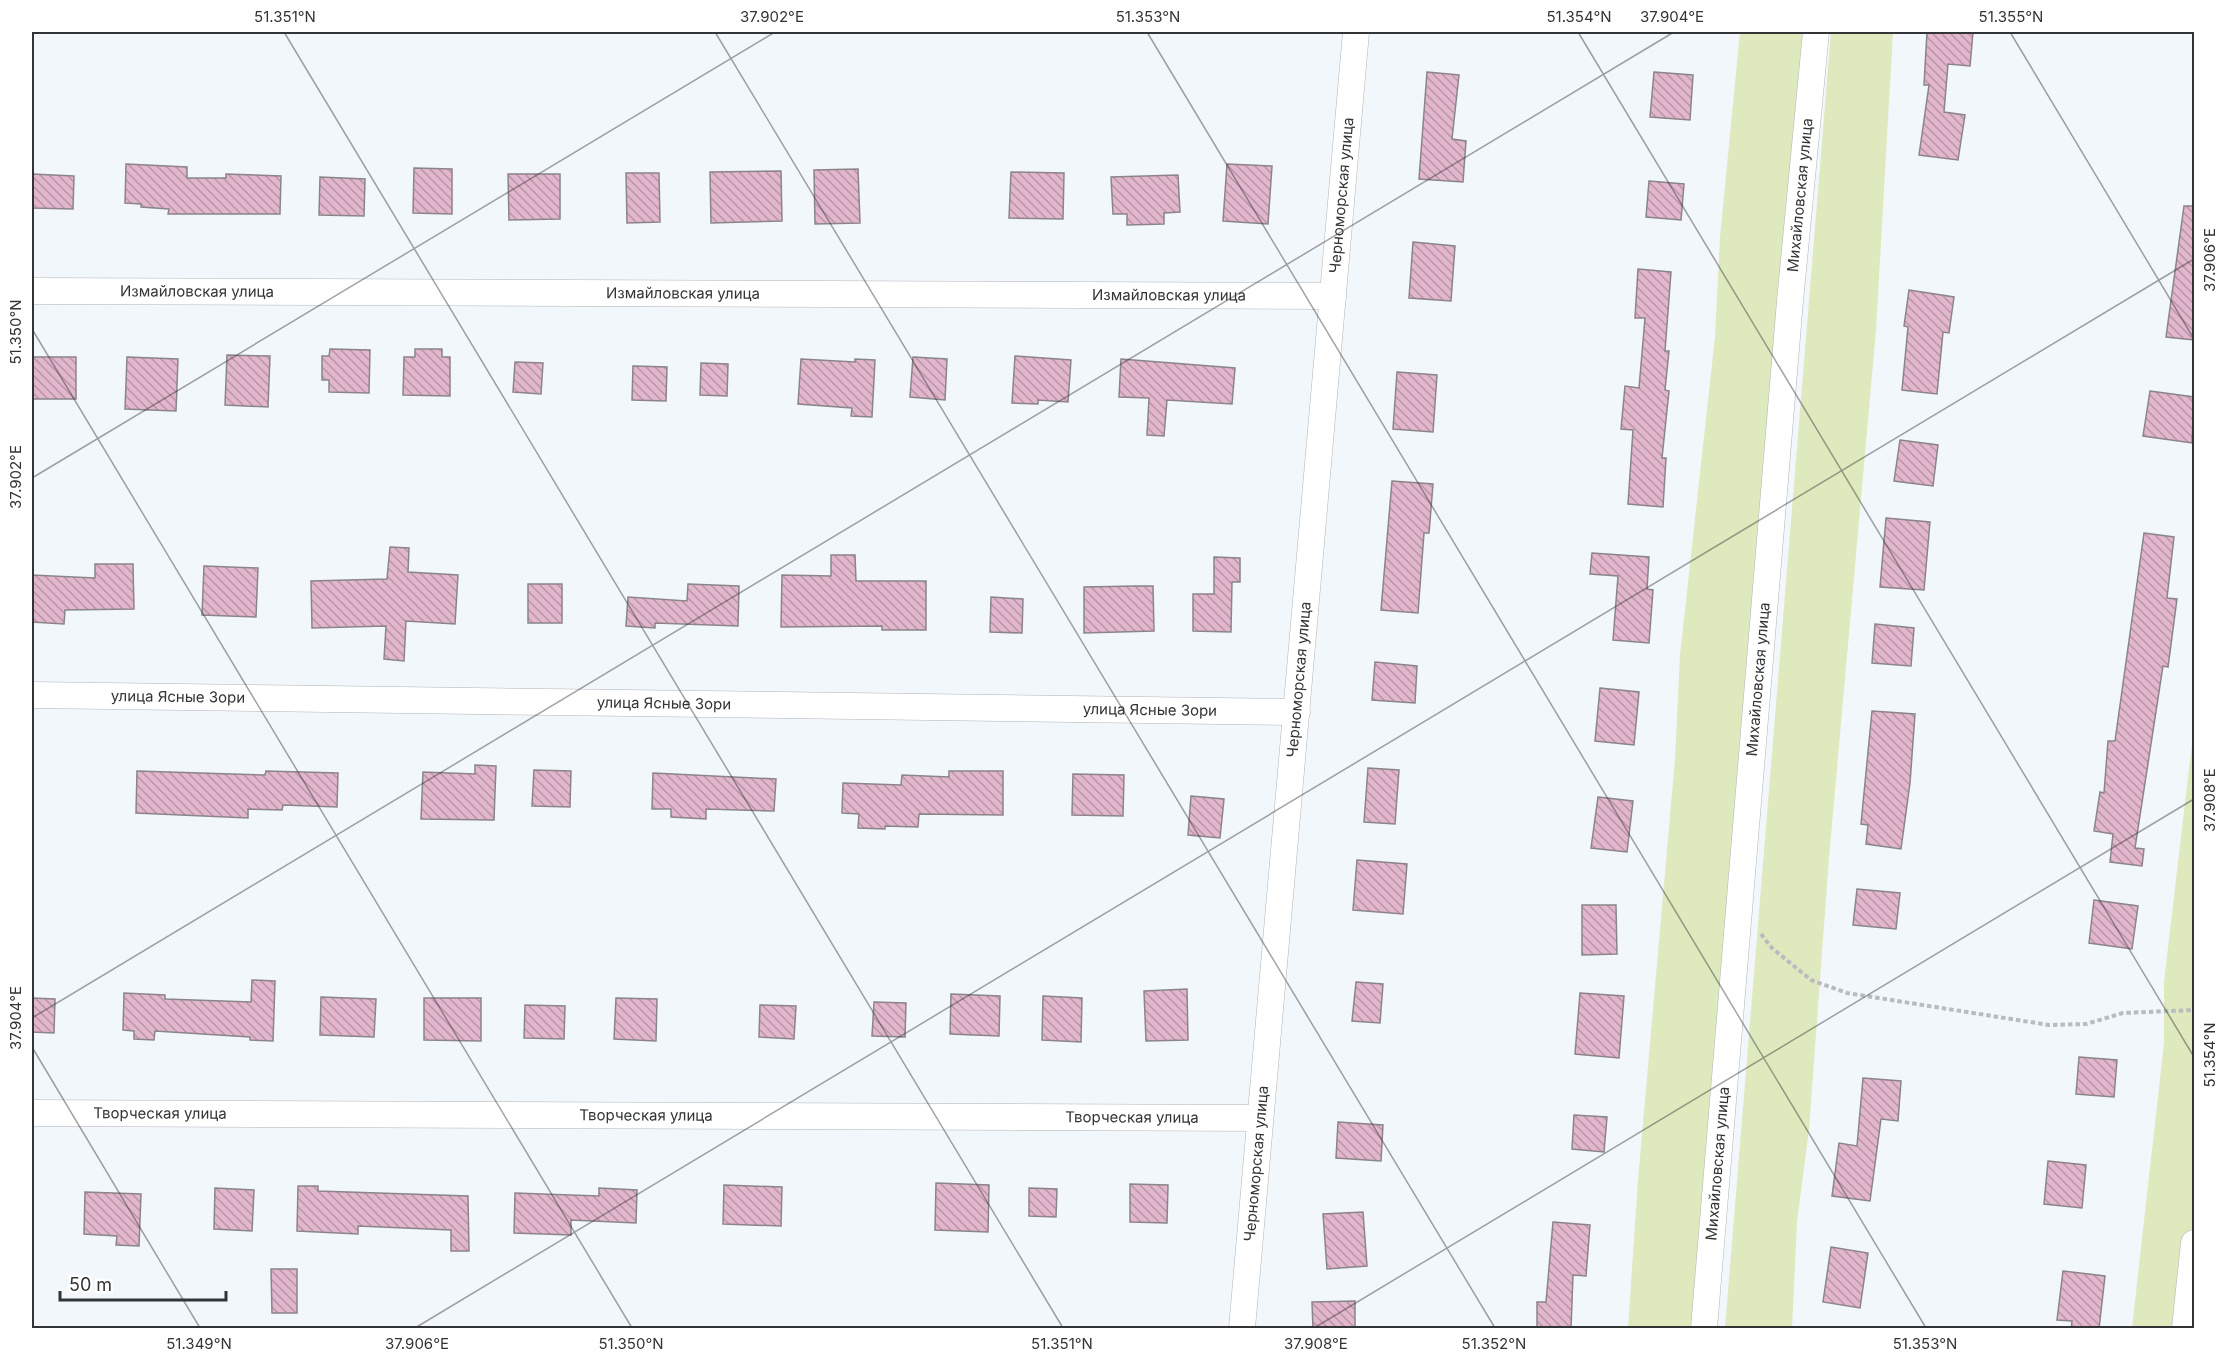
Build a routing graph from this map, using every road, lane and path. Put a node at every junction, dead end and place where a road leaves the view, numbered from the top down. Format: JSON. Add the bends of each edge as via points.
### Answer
{"nodes":[{"id":1,"x":1356,"y":32,"type":"edge"},
{"id":2,"x":1816,"y":32,"type":"edge"},
{"id":3,"x":32,"y":291,"type":"edge"},
{"id":4,"x":1334,"y":296,"type":"junction"},
{"id":5,"x":32,"y":695,"type":"edge"},
{"id":6,"x":1297,"y":712,"type":"junction"},
{"id":7,"x":1739,"y":909,"type":"junction"},
{"id":8,"x":2194,"y":1010,"type":"edge"},
{"id":9,"x":32,"y":1113,"type":"edge"},
{"id":10,"x":1260,"y":1118,"type":"junction"},
{"id":11,"x":2194,"y":1243,"type":"edge"},
{"id":12,"x":1242,"y":1329,"type":"edge"},
{"id":13,"x":1704,"y":1329,"type":"edge"},
{"id":14,"x":2185,"y":1329,"type":"edge"}],
"edges":[{"from":1,"to":4,"type":"street","name":"Черноморская улица"},
{"from":2,"to":7,"type":"street","name":"Михайловская улица"},
{"from":3,"to":4,"type":"street","name":"Измайловская улица"},
{"from":4,"to":6,"type":"street","name":"Черноморская улица"},
{"from":5,"to":6,"type":"street","name":"улица Ясные Зори"},
{"from":6,"to":10,"type":"street","name":"Черноморская улица"},
{"from":7,"to":8,"type":"path","via":[[1772,948],[1810,980],[1847,993],[2049,1025],[2086,1024],[2123,1013]]},
{"from":7,"to":13,"type":"street","name":"Михайловская улица"},
{"from":9,"to":10,"type":"street","name":"Творческая улица"},
{"from":10,"to":12,"type":"street","name":"Черноморская улица"},
{"from":11,"to":14,"type":"street"}]}
